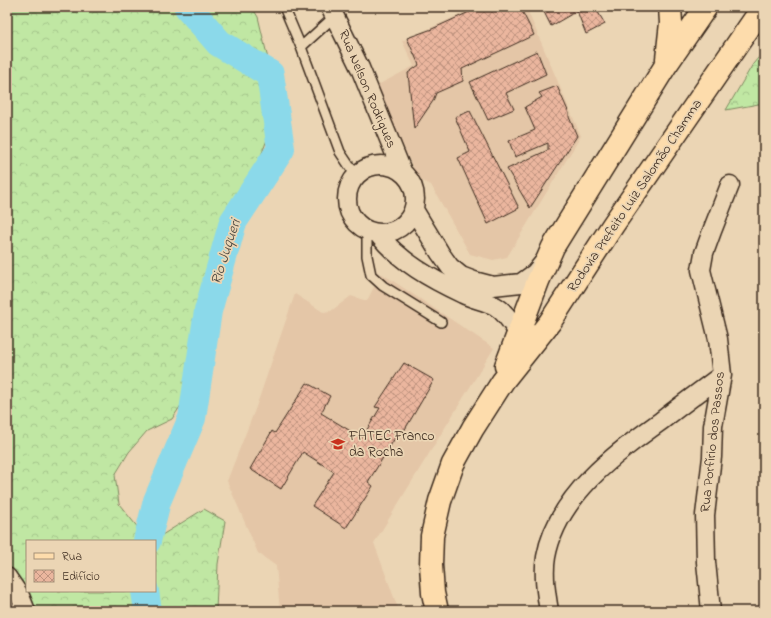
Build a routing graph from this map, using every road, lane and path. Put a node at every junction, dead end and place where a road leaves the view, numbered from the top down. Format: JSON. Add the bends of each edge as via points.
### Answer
{"nodes":[{"id":1,"x":284,"y":7,"type":"edge"},
{"id":2,"x":670,"y":7,"type":"edge"},
{"id":3,"x":706,"y":7,"type":"edge"},
{"id":4,"x":763,"y":7,"type":"edge"},
{"id":5,"x":332,"y":12,"type":"edge"},
{"id":6,"x":301,"y":48,"type":"junction"},
{"id":7,"x":666,"y":65,"type":"junction"},
{"id":8,"x":402,"y":171,"type":"junction"},
{"id":9,"x":356,"y":176,"type":"junction"},
{"id":10,"x":730,"y":185,"type":"dead end"},
{"id":11,"x":414,"y":210,"type":"junction"},
{"id":12,"x":372,"y":231,"type":"junction"},
{"id":13,"x":549,"y":257,"type":"junction"},
{"id":14,"x":441,"y":322,"type":"dead end"},
{"id":15,"x":519,"y":334,"type":"junction"},
{"id":16,"x":722,"y":375,"type":"junction"},
{"id":17,"x":503,"y":381,"type":"junction"},
{"id":18,"x":7,"y":577,"type":"edge"},
{"id":19,"x":25,"y":609,"type":"edge"},
{"id":20,"x":7,"y":610,"type":"edge"},
{"id":21,"x":437,"y":611,"type":"edge"},
{"id":22,"x":549,"y":611,"type":"edge"},
{"id":23,"x":711,"y":611,"type":"edge"}],
"edges":[{"from":1,"to":6,"type":"lane"},
{"from":2,"to":7,"type":"main road","via":[[671,23]]},
{"from":3,"to":7,"type":"main road","name":"Rodovia Prefeito Luiz Salomão Chamma"},
{"from":4,"to":17,"type":"main road","name":"Rodovia Prefeito Luiz Salomão Chamma","via":[[613,225],[550,322]]},
{"from":5,"to":6,"type":"lane"},
{"from":5,"to":8,"type":"street","name":"Rua Nelson Rodrigues","via":[[360,68]]},
{"from":6,"to":9,"type":"lane","via":[[340,152]]},
{"from":7,"to":13,"type":"main road","name":"Rodovia Prefeito Luiz Salomão Chamma"},
{"from":8,"to":9,"type":"street","via":[[387,165],[375,165]]},
{"from":8,"to":11,"type":"street","via":[[414,186]]},
{"from":9,"to":12,"type":"street","via":[[347,196],[348,206],[358,224]]},
{"from":10,"to":16,"type":"street","name":"Rua Porfírio dos Passos","via":[[709,238],[701,270],[718,339]]},
{"from":11,"to":12,"type":"street","via":[[399,228],[389,232]]},
{"from":11,"to":13,"type":"street","via":[[450,267],[461,276],[482,284],[493,286],[521,283],[535,273]]},
{"from":12,"to":14,"type":"lane","via":[[367,256],[371,275]]},
{"from":12,"to":15,"type":"street","via":[[398,256],[424,274],[465,295],[495,306],[510,320]]},
{"from":13,"to":15,"type":"main road","name":"Rodovia Prefeito Luiz Salomão Chamma"},
{"from":15,"to":17,"type":"main road","name":"Rodovia Prefeito Luiz Salomão Chamma"},
{"from":16,"to":22,"type":"street","via":[[600,469],[569,504],[556,527],[546,557],[545,585]]},
{"from":16,"to":23,"type":"street","name":"Rua Porfírio dos Passos","via":[[713,426],[705,515]]},
{"from":17,"to":21,"type":"main road","name":"Rodovia Prefeito Luiz Salomão Chamma","via":[[453,464],[440,501],[432,536],[431,565]]},
{"from":18,"to":19,"type":"street","via":[[20,596]]},
{"from":19,"to":20,"type":"lane"}]}
